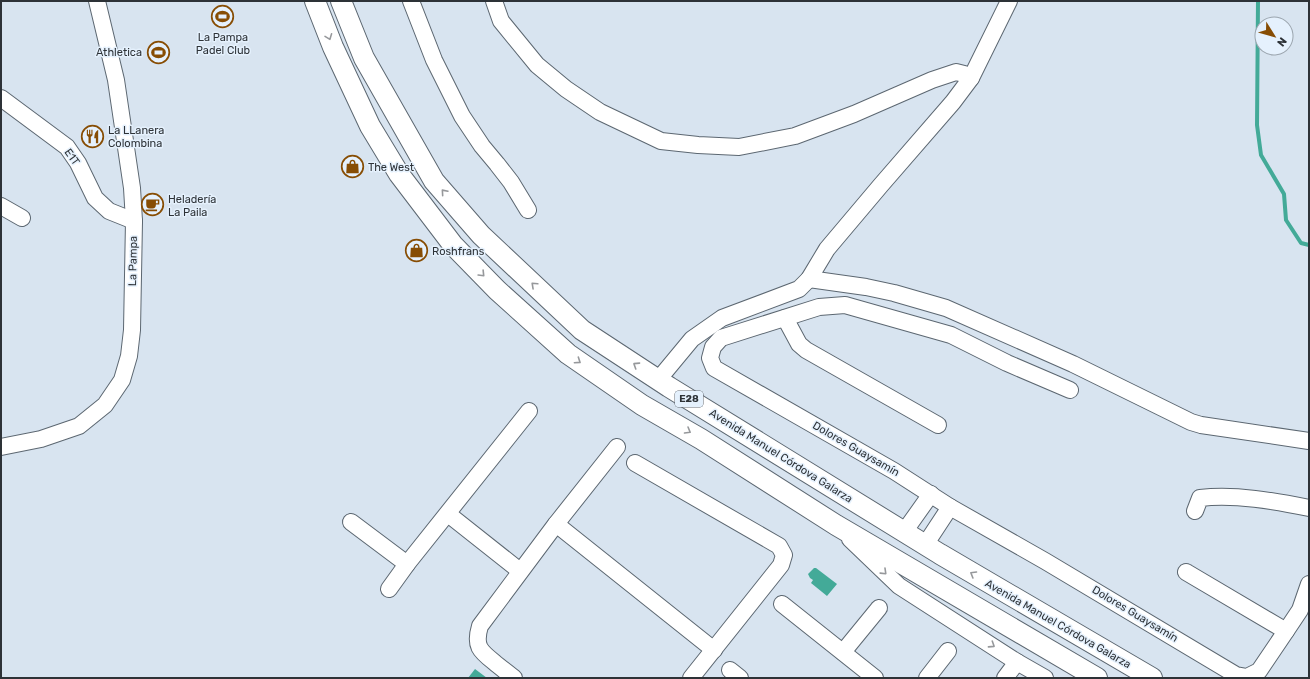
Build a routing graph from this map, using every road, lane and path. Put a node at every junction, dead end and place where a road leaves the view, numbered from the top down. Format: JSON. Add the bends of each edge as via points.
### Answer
{"nodes":[{"id":1,"x":97,"y":1,"type":"edge"},
{"id":2,"x":315,"y":1,"type":"edge"},
{"id":3,"x":341,"y":1,"type":"edge"},
{"id":4,"x":411,"y":1,"type":"edge"},
{"id":5,"x":494,"y":1,"type":"edge"},
{"id":6,"x":1009,"y":1,"type":"edge"},
{"id":7,"x":971,"y":78,"type":"junction"},
{"id":8,"x":1,"y":98,"type":"edge"},
{"id":9,"x":1,"y":206,"type":"edge"},
{"id":10,"x":528,"y":210,"type":"dead end"},
{"id":11,"x":22,"y":218,"type":"dead end"},
{"id":12,"x":134,"y":221,"type":"junction"},
{"id":13,"x":804,"y":284,"type":"junction"},
{"id":14,"x":785,"y":318,"type":"junction"},
{"id":15,"x":658,"y":380,"type":"junction"},
{"id":16,"x":1070,"y":390,"type":"dead end"},
{"id":17,"x":529,"y":411,"type":"dead end"},
{"id":18,"x":938,"y":424,"type":"dead end"},
{"id":19,"x":1309,"y":441,"type":"edge"},
{"id":20,"x":1,"y":447,"type":"edge"},
{"id":21,"x":617,"y":447,"type":"dead end"},
{"id":22,"x":635,"y":463,"type":"dead end"},
{"id":23,"x":931,"y":494,"type":"junction"},
{"id":24,"x":950,"y":507,"type":"junction"},
{"id":25,"x":1309,"y":508,"type":"edge"},
{"id":26,"x":1194,"y":511,"type":"dead end"},
{"id":27,"x":448,"y":514,"type":"junction"},
{"id":28,"x":351,"y":522,"type":"dead end"},
{"id":29,"x":556,"y":524,"type":"junction"},
{"id":30,"x":836,"y":525,"type":"junction"},
{"id":31,"x":904,"y":532,"type":"junction"},
{"id":32,"x":925,"y":545,"type":"junction"},
{"id":33,"x":407,"y":564,"type":"junction"},
{"id":34,"x":520,"y":571,"type":"junction"},
{"id":35,"x":1186,"y":572,"type":"dead end"},
{"id":36,"x":1309,"y":584,"type":"edge"},
{"id":37,"x":389,"y":589,"type":"dead end"},
{"id":38,"x":782,"y":604,"type":"dead end"},
{"id":39,"x":879,"y":608,"type":"dead end"},
{"id":40,"x":1286,"y":631,"type":"junction"},
{"id":41,"x":714,"y":650,"type":"junction"},
{"id":42,"x":948,"y":651,"type":"dead end"},
{"id":43,"x":843,"y":652,"type":"junction"},
{"id":44,"x":1017,"y":662,"type":"junction"},
{"id":45,"x":514,"y":678,"type":"edge"},
{"id":46,"x":691,"y":678,"type":"edge"},
{"id":47,"x":875,"y":678,"type":"edge"},
{"id":48,"x":927,"y":678,"type":"edge"},
{"id":49,"x":1005,"y":678,"type":"edge"},
{"id":50,"x":1045,"y":678,"type":"edge"},
{"id":51,"x":1097,"y":678,"type":"edge"},
{"id":52,"x":1152,"y":678,"type":"edge"}],
"edges":[{"from":1,"to":12,"type":"street","name":"La Pampa","via":[[116,80],[132,188]]},
{"from":2,"to":30,"type":"main road","number":"E28","one_way":true,"via":[[333,47],[370,126],[399,174],[453,245],[491,284],[568,354],[642,405]]},
{"from":15,"to":3,"type":"main road","name":"Avenida Manuel Córdova Galarza","number":"E28","one_way":true,"via":[[582,330],[481,235],[434,181],[364,58]]},
{"from":4,"to":10,"type":"street","via":[[434,60],[462,116],[511,182]]},
{"from":5,"to":7,"type":"street","via":[[501,21],[537,65],[600,112],[661,141],[739,147],[795,136],[956,72]]},
{"from":6,"to":7,"type":"street"},
{"from":7,"to":13,"type":"street","via":[[827,249]]},
{"from":8,"to":12,"type":"street","name":"E1T","via":[[67,147],[95,198],[109,211]]},
{"from":9,"to":11,"type":"street"},
{"from":12,"to":20,"type":"street","name":"La Pampa","via":[[132,330],[122,380],[105,405],[79,426]]},
{"from":13,"to":15,"type":"street","via":[[722,318],[692,339]]},
{"from":13,"to":19,"type":"street","via":[[866,287],[946,308],[1073,364],[1201,426]]},
{"from":14,"to":16,"type":"street","name":"Dolores Guaysamín","via":[[819,307],[845,305],[951,335]]},
{"from":14,"to":18,"type":"street","via":[[798,344],[806,350]]},
{"from":14,"to":23,"type":"street","name":"Dolores Guaysamín","via":[[721,338],[713,347],[710,358],[714,368]]},
{"from":15,"to":31,"type":"main road","name":"Avenida Manuel Córdova Galarza","number":"E28"},
{"from":17,"to":27,"type":"street"},
{"from":21,"to":29,"type":"street"},
{"from":22,"to":41,"type":"street","via":[[779,546],[784,555],[781,565]]},
{"from":23,"to":24,"type":"street","name":"Dolores Guaysamín"},
{"from":23,"to":31,"type":"street"},
{"from":24,"to":32,"type":"street"},
{"from":24,"to":40,"type":"street","name":"Dolores Guaysamín","via":[[1236,675],[1247,677],[1259,671]]},
{"from":25,"to":26,"type":"street","via":[[1215,496],[1200,498]]},
{"from":27,"to":33,"type":"street"},
{"from":27,"to":34,"type":"street"},
{"from":28,"to":33,"type":"street"},
{"from":29,"to":34,"type":"street"},
{"from":29,"to":41,"type":"street"},
{"from":30,"to":44,"type":"street","one_way":true,"via":[[900,586]]},
{"from":30,"to":51,"type":"main road","number":"E28"},
{"from":31,"to":32,"type":"main road","name":"Avenida Manuel Córdova Galarza","number":"E28"},
{"from":52,"to":32,"type":"main road","name":"Avenida Manuel Córdova Galarza","number":"E28","one_way":true},
{"from":33,"to":37,"type":"street"},
{"from":34,"to":45,"type":"street","via":[[480,626],[477,634],[481,652]]},
{"from":35,"to":40,"type":"street"},
{"from":36,"to":40,"type":"street","name":"Dolores Guaysamín","via":[[1300,610]]},
{"from":38,"to":43,"type":"street"},
{"from":39,"to":43,"type":"street"},
{"from":41,"to":46,"type":"street"},
{"from":42,"to":48,"type":"street"},
{"from":43,"to":47,"type":"street"},
{"from":44,"to":49,"type":"street"},
{"from":44,"to":50,"type":"street"}]}
